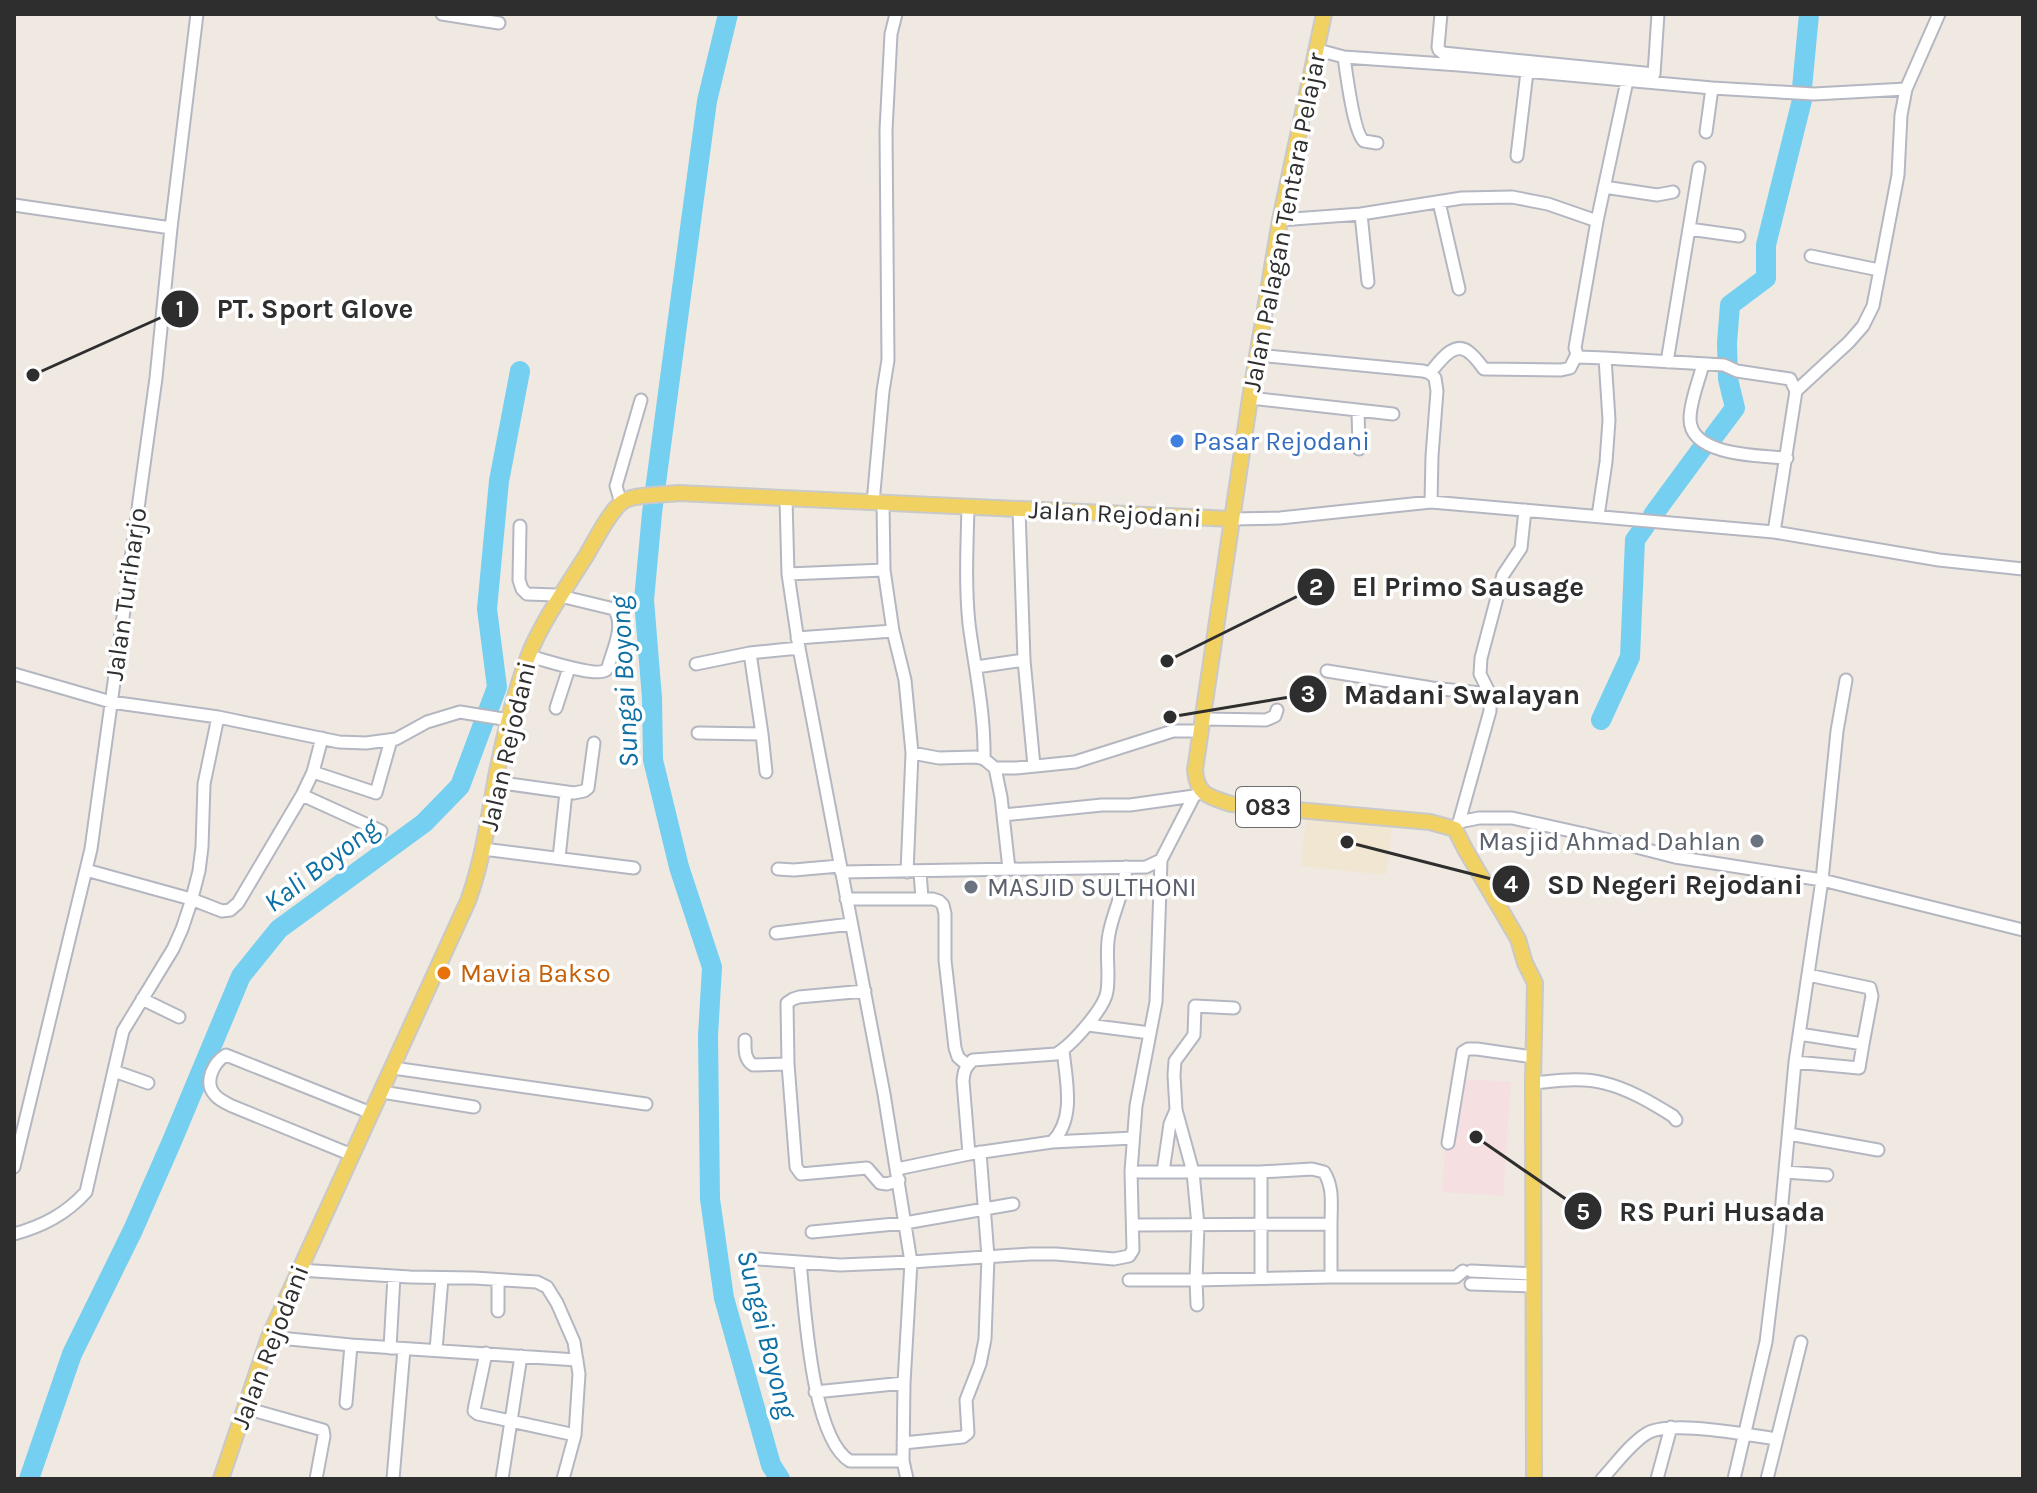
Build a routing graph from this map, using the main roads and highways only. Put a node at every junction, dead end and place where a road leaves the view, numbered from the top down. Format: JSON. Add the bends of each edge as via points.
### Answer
{"nodes":[{"id":1,"x":1324,"y":14,"type":"edge"},
{"id":2,"x":1232,"y":519,"type":"junction"},
{"id":3,"x":221,"y":1479,"type":"edge"},
{"id":4,"x":1534,"y":1479,"type":"edge"}],
"edges":[{"from":1,"to":2,"type":"main road","name":"Jalan Palagan Tentara Pelajar","number":"083","via":[[1280,220]]},
{"from":2,"to":3,"type":"main road","name":"Jalan Rejodani","via":[[678,493],[628,500],[605,525],[528,656],[505,720],[483,849],[468,901],[269,1337]]},
{"from":2,"to":4,"type":"main road","name":"Jalan Palagan Tentara Pelajar","number":"083","via":[[1195,770],[1198,793],[1231,804],[1457,826],[1518,939],[1535,983]]}]}
